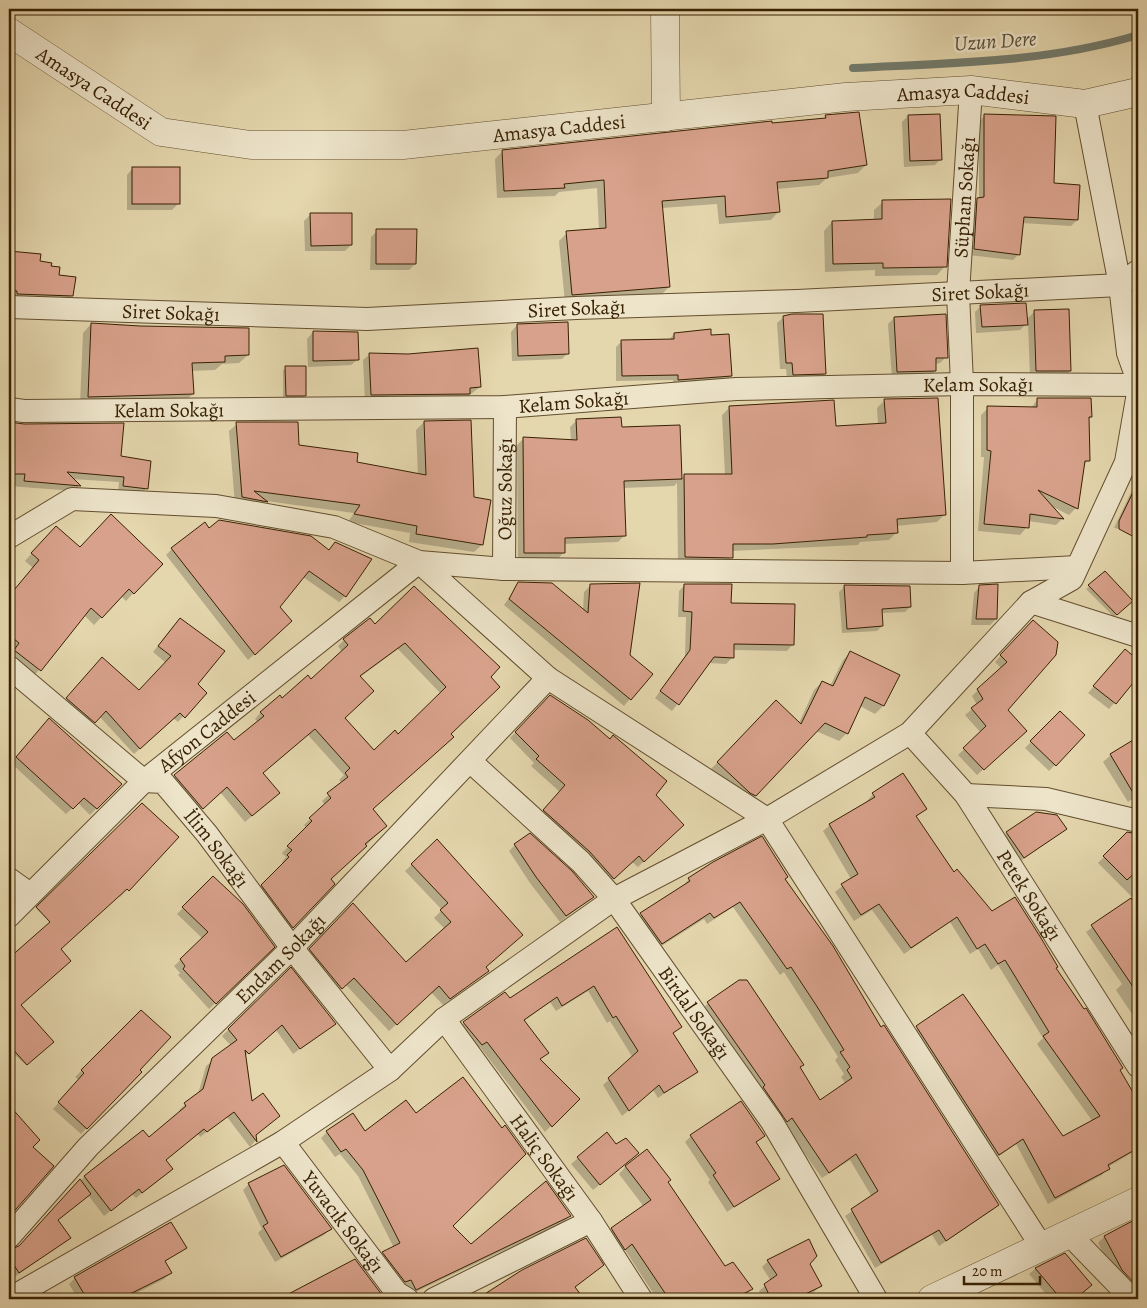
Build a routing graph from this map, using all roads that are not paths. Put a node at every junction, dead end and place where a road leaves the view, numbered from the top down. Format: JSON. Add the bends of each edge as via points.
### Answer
{"nodes":[{"id":1,"x":665,"y":9,"type":"edge"},
{"id":2,"x":9,"y":32,"type":"edge"},
{"id":3,"x":971,"y":90,"type":"junction"},
{"id":4,"x":1138,"y":92,"type":"edge"},
{"id":5,"x":1085,"y":104,"type":"junction"},
{"id":6,"x":666,"y":117,"type":"junction"},
{"id":7,"x":1138,"y":270,"type":"edge"},
{"id":8,"x":1120,"y":285,"type":"junction"},
{"id":9,"x":958,"y":294,"type":"junction"},
{"id":10,"x":9,"y":307,"type":"edge"},
{"id":11,"x":1138,"y":381,"type":"edge"},
{"id":12,"x":962,"y":384,"type":"junction"},
{"id":13,"x":1138,"y":385,"type":"edge"},
{"id":14,"x":1138,"y":393,"type":"edge"},
{"id":15,"x":505,"y":407,"type":"junction"},
{"id":16,"x":9,"y":408,"type":"edge"},
{"id":17,"x":1132,"y":463,"type":"edge"},
{"id":18,"x":9,"y":537,"type":"edge"},
{"id":19,"x":418,"y":562,"type":"junction"},
{"id":20,"x":1077,"y":567,"type":"junction"},
{"id":21,"x":504,"y":570,"type":"junction"},
{"id":22,"x":962,"y":573,"type":"junction"},
{"id":23,"x":1031,"y":602,"type":"junction"},
{"id":24,"x":1138,"y":636,"type":"edge"},
{"id":25,"x":9,"y":667,"type":"edge"},
{"id":26,"x":548,"y":678,"type":"junction"},
{"id":27,"x":910,"y":733,"type":"junction"},
{"id":28,"x":470,"y":761,"type":"junction"},
{"id":29,"x":144,"y":781,"type":"junction"},
{"id":30,"x":966,"y":795,"type":"junction"},
{"id":31,"x":766,"y":819,"type":"junction"},
{"id":32,"x":1138,"y":821,"type":"edge"},
{"id":33,"x":9,"y":879,"type":"edge"},
{"id":34,"x":30,"y":894,"type":"junction"},
{"id":35,"x":614,"y":899,"type":"junction"},
{"id":36,"x":9,"y":916,"type":"edge"},
{"id":37,"x":292,"y":948,"type":"junction"},
{"id":38,"x":444,"y":1019,"type":"junction"},
{"id":39,"x":1138,"y":1066,"type":"edge"},
{"id":40,"x":390,"y":1070,"type":"junction"},
{"id":41,"x":283,"y":1142,"type":"junction"},
{"id":42,"x":1138,"y":1201,"type":"edge"},
{"id":43,"x":591,"y":1221,"type":"junction"},
{"id":44,"x":1069,"y":1234,"type":"junction"},
{"id":45,"x":9,"y":1237,"type":"edge"},
{"id":46,"x":1042,"y":1247,"type":"junction"},
{"id":47,"x":397,"y":1297,"type":"edge"},
{"id":48,"x":9,"y":1299,"type":"edge"},
{"id":49,"x":434,"y":1299,"type":"edge"},
{"id":50,"x":641,"y":1299,"type":"edge"},
{"id":51,"x":876,"y":1299,"type":"edge"},
{"id":52,"x":932,"y":1299,"type":"edge"},
{"id":53,"x":1132,"y":1299,"type":"edge"}],
"edges":[{"from":1,"to":6,"type":"street"},
{"from":2,"to":6,"type":"street","name":"Amasya Caddesi","via":[[161,132],[251,145],[403,145]]},
{"from":3,"to":5,"type":"street","name":"Amasya Caddesi"},
{"from":3,"to":6,"type":"street","name":"Amasya Caddesi","via":[[846,97]]},
{"from":3,"to":9,"type":"street","name":"Süphan Sokağı"},
{"from":4,"to":5,"type":"street","name":"Amasya Caddesi"},
{"from":5,"to":8,"type":"street"},
{"from":7,"to":8,"type":"street"},
{"from":8,"to":9,"type":"street","name":"Siret Sokağı"},
{"from":8,"to":11,"type":"street","via":[[1128,353]]},
{"from":9,"to":10,"type":"street","name":"Siret Sokağı","via":[[367,319]]},
{"from":9,"to":12,"type":"street","name":"Süphan Sokağı"},
{"from":12,"to":13,"type":"street","name":"Kelam Sokağı"},
{"from":12,"to":15,"type":"street","name":"Kelam Sokağı","via":[[736,389]]},
{"from":12,"to":22,"type":"street","name":"Süphan Sokağı"},
{"from":14,"to":17,"type":"street"},
{"from":15,"to":16,"type":"street","name":"Kelam Sokağı","via":[[34,411]]},
{"from":15,"to":21,"type":"street","name":"Oğuz Sokağı"},
{"from":17,"to":20,"type":"street"},
{"from":18,"to":19,"type":"street","via":[[72,500],[216,506],[334,528]]},
{"from":19,"to":21,"type":"street"},
{"from":19,"to":26,"type":"street"},
{"from":19,"to":29,"type":"street","name":"Afyon Caddesi"},
{"from":20,"to":22,"type":"street"},
{"from":20,"to":23,"type":"street","via":[[1072,579]]},
{"from":21,"to":22,"type":"street"},
{"from":23,"to":24,"type":"street"},
{"from":23,"to":27,"type":"street"},
{"from":25,"to":29,"type":"street","name":"İlim Sokağı"},
{"from":26,"to":28,"type":"street","name":"Endam Sokağı"},
{"from":26,"to":31,"type":"street"},
{"from":27,"to":30,"type":"street","name":"Petek Sokağı"},
{"from":27,"to":31,"type":"street"},
{"from":28,"to":35,"type":"street","name":"Birdal Sokağı","via":[[581,862]]},
{"from":28,"to":37,"type":"street","name":"Endam Sokağı"},
{"from":29,"to":34,"type":"street","name":"Afyon Caddesi"},
{"from":29,"to":37,"type":"street","name":"İlim Sokağı","via":[[163,782],[207,834]]},
{"from":30,"to":32,"type":"street","via":[[1046,799]]},
{"from":30,"to":39,"type":"street","name":"Petek Sokağı"},
{"from":31,"to":35,"type":"street"},
{"from":31,"to":46,"type":"street"},
{"from":33,"to":34,"type":"street"},
{"from":34,"to":36,"type":"street","name":"Afyon Caddesi"},
{"from":35,"to":38,"type":"street"},
{"from":35,"to":51,"type":"street","name":"Birdal Sokağı","via":[[772,1122]]},
{"from":37,"to":40,"type":"street","name":"İlim Sokağı"},
{"from":37,"to":45,"type":"street","name":"Endam Sokağı","via":[[88,1147]]},
{"from":38,"to":40,"type":"street"},
{"from":38,"to":43,"type":"street","name":"Haliç Sokağı"},
{"from":40,"to":41,"type":"street"},
{"from":41,"to":47,"type":"street","name":"Yuvacık Sokağı"},
{"from":41,"to":48,"type":"street"},
{"from":42,"to":44,"type":"street"},
{"from":43,"to":49,"type":"street"},
{"from":43,"to":50,"type":"street","name":"Haliç Sokağı"},
{"from":44,"to":46,"type":"street"},
{"from":44,"to":53,"type":"street"},
{"from":46,"to":52,"type":"street"}]}
